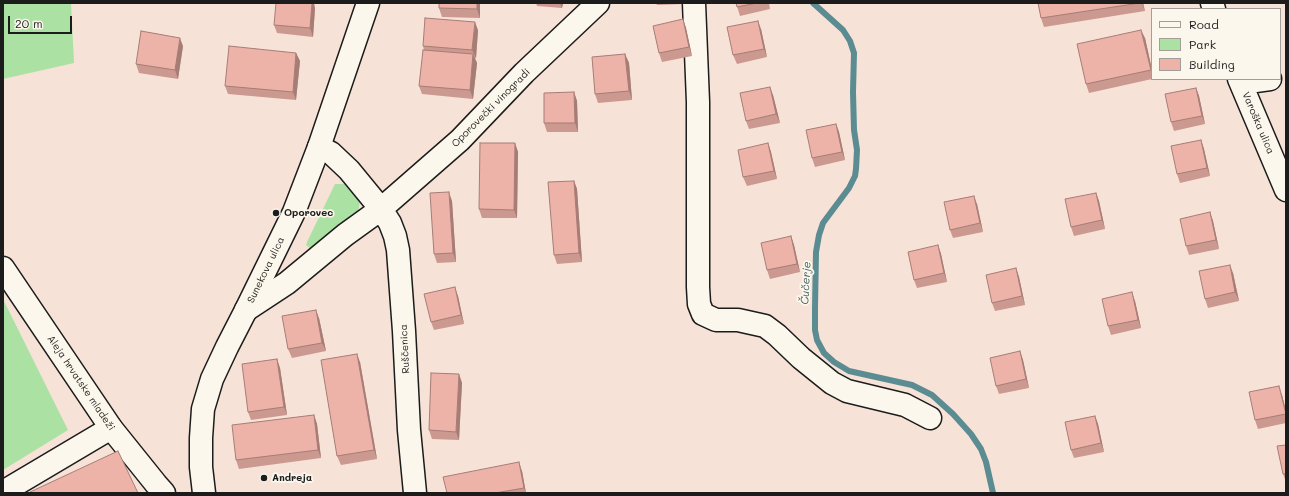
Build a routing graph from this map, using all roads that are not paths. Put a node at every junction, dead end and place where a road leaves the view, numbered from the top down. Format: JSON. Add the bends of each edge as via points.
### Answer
{"nodes":[{"id":1,"x":368,"y":3,"type":"edge"},
{"id":2,"x":598,"y":3,"type":"edge"},
{"id":3,"x":694,"y":3,"type":"edge"},
{"id":4,"x":1255,"y":80,"type":"edge"},
{"id":5,"x":1240,"y":81,"type":"edge"},
{"id":6,"x":319,"y":147,"type":"junction"},
{"id":7,"x":1286,"y":190,"type":"edge"},
{"id":8,"x":381,"y":209,"type":"junction"},
{"id":9,"x":3,"y":268,"type":"edge"},
{"id":10,"x":246,"y":310,"type":"junction"},
{"id":11,"x":930,"y":418,"type":"dead end"},
{"id":12,"x":111,"y":428,"type":"junction"},
{"id":13,"x":3,"y":492,"type":"edge"},
{"id":14,"x":164,"y":493,"type":"edge"},
{"id":15,"x":204,"y":493,"type":"edge"},
{"id":16,"x":416,"y":493,"type":"edge"}],
"edges":[{"from":1,"to":6,"type":"street","name":"Sunekova ulica"},
{"from":2,"to":8,"type":"street","name":"Oporovečki vinogradi","via":[[460,140]]},
{"from":3,"to":11,"type":"street","via":[[698,102],[698,287],[699,304],[703,314],[716,320],[738,320],[765,326],[832,383],[847,392],[904,405]]},
{"from":4,"to":5,"type":"street"},
{"from":5,"to":7,"type":"street","name":"Varoška ulica"},
{"from":6,"to":8,"type":"street","via":[[331,153],[340,162]]},
{"from":6,"to":10,"type":"street","name":"Sunekova ulica","via":[[294,212]]},
{"from":8,"to":10,"type":"street","name":"Oporovečki vinogradi","via":[[287,283]]},
{"from":8,"to":16,"type":"street","name":"Ruščenica","via":[[390,223],[398,250],[408,430]]},
{"from":9,"to":12,"type":"street","name":"Aleja hrvatske mladeži"},
{"from":10,"to":15,"type":"street","name":"Sunekova ulica","via":[[212,379],[204,409],[201,438]]},
{"from":12,"to":13,"type":"street"},
{"from":12,"to":14,"type":"street","name":"Aleja hrvatske mladeži"}]}
